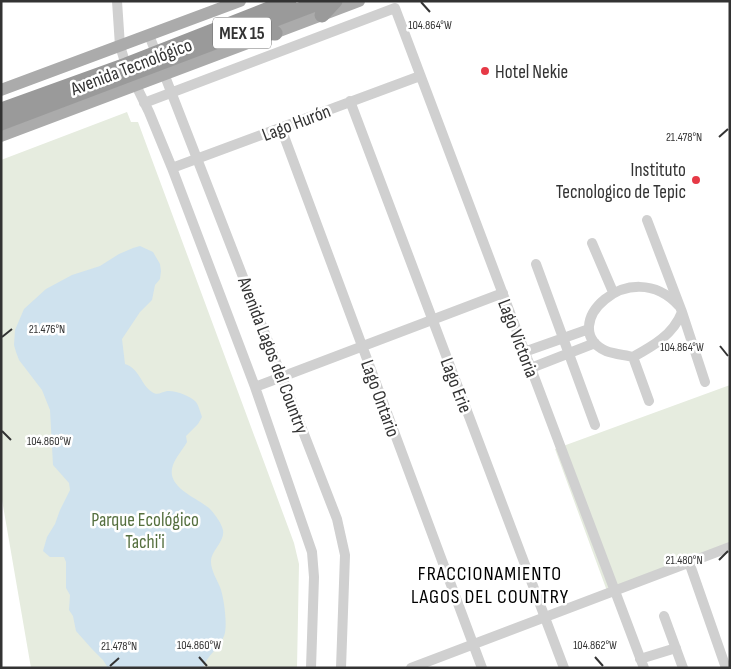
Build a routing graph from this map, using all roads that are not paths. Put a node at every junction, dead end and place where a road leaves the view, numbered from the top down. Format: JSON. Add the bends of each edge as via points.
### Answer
{"nodes":[{"id":1,"x":117,"y":1,"type":"edge"},
{"id":2,"x":240,"y":1,"type":"edge"},
{"id":3,"x":289,"y":1,"type":"edge"},
{"id":4,"x":335,"y":1,"type":"edge"},
{"id":5,"x":359,"y":1,"type":"edge"},
{"id":6,"x":322,"y":8,"type":"edge"},
{"id":7,"x":395,"y":8,"type":"joint"},
{"id":8,"x":250,"y":30,"type":"junction"},
{"id":9,"x":275,"y":33,"type":"junction"},
{"id":10,"x":150,"y":35,"type":"junction"},
{"id":11,"x":120,"y":46,"type":"junction"},
{"id":12,"x":161,"y":63,"type":"junction"},
{"id":13,"x":131,"y":75,"type":"junction"},
{"id":14,"x":420,"y":76,"type":"junction"},
{"id":15,"x":1,"y":90,"type":"edge"},
{"id":16,"x":172,"y":93,"type":"junction"},
{"id":17,"x":350,"y":101,"type":"junction"},
{"id":18,"x":144,"y":103,"type":"junction"},
{"id":19,"x":1,"y":110,"type":"edge"},
{"id":20,"x":1,"y":123,"type":"edge"},
{"id":21,"x":281,"y":128,"type":"junction"},
{"id":22,"x":1,"y":136,"type":"edge"},
{"id":23,"x":198,"y":158,"type":"junction"},
{"id":24,"x":172,"y":168,"type":"junction"},
{"id":25,"x":647,"y":220,"type":"dead end"},
{"id":26,"x":592,"y":243,"type":"dead end"},
{"id":27,"x":536,"y":264,"type":"dead end"},
{"id":28,"x":613,"y":292,"type":"junction"},
{"id":29,"x":502,"y":293,"type":"junction"},
{"id":30,"x":680,"y":313,"type":"junction"},
{"id":31,"x":433,"y":320,"type":"junction"},
{"id":32,"x":589,"y":329,"type":"junction"},
{"id":33,"x":563,"y":338,"type":"junction"},
{"id":34,"x":596,"y":343,"type":"junction"},
{"id":35,"x":362,"y":347,"type":"junction"},
{"id":36,"x":524,"y":352,"type":"junction"},
{"id":37,"x":568,"y":353,"type":"junction"},
{"id":38,"x":633,"y":357,"type":"junction"},
{"id":39,"x":531,"y":368,"type":"junction"},
{"id":40,"x":282,"y":377,"type":"junction"},
{"id":41,"x":705,"y":382,"type":"dead end"},
{"id":42,"x":255,"y":387,"type":"junction"},
{"id":43,"x":649,"y":401,"type":"dead end"},
{"id":44,"x":595,"y":425,"type":"dead end"},
{"id":45,"x":730,"y":547,"type":"edge"},
{"id":46,"x":689,"y":562,"type":"junction"},
{"id":47,"x":614,"y":590,"type":"junction"},
{"id":48,"x":664,"y":616,"type":"dead end"},
{"id":49,"x":544,"y":617,"type":"junction"},
{"id":50,"x":473,"y":644,"type":"junction"},
{"id":51,"x":676,"y":648,"type":"junction"},
{"id":52,"x":642,"y":664,"type":"edge"},
{"id":53,"x":311,"y":668,"type":"edge"},
{"id":54,"x":341,"y":668,"type":"edge"},
{"id":55,"x":410,"y":668,"type":"edge"},
{"id":56,"x":482,"y":668,"type":"edge"},
{"id":57,"x":564,"y":668,"type":"edge"},
{"id":58,"x":683,"y":668,"type":"edge"},
{"id":59,"x":726,"y":668,"type":"edge"}],
"edges":[{"from":1,"to":11,"type":"street","name":"Avenida Lagos del Country"},
{"from":2,"to":10,"type":"main road","name":"Avenida Tecnológico"},
{"from":3,"to":12,"type":"highway","name":"Avenida Tecnológico","number":"MEX 15"},
{"from":4,"to":6,"type":"highway"},
{"from":5,"to":6,"type":"main road","name":"Avenida Tecnológico"},
{"from":6,"to":8,"type":"highway","name":"Avenida Tecnológico","number":"MEX 15"},
{"from":6,"to":9,"type":"main road","name":"Avenida Tecnológico"},
{"from":7,"to":14,"type":"street","name":"Lago Victoria"},
{"from":7,"to":16,"type":"street","name":"Avenida Tecnológico"},
{"from":8,"to":9,"type":"highway"},
{"from":8,"to":12,"type":"highway","name":"Avenida Tecnológico","number":"MEX 15"},
{"from":9,"to":12,"type":"main road","name":"Avenida Tecnológico"},
{"from":10,"to":11,"type":"main road","name":"Avenida Tecnológico"},
{"from":10,"to":12,"type":"street","name":"Avenida Lagos del Country"},
{"from":11,"to":13,"type":"street","name":"Avenida Lagos del Country"},
{"from":11,"to":15,"type":"main road","name":"Avenida Tecnológico"},
{"from":12,"to":13,"type":"highway","name":"Avenida Tecnológico","number":"MEX 15"},
{"from":12,"to":13,"type":"main road","name":"Avenida Tecnológico"},
{"from":12,"to":16,"type":"street","name":"Avenida Lagos del Country"},
{"from":13,"to":18,"type":"street","name":"Avenida Lagos del Country"},
{"from":13,"to":19,"type":"highway","name":"Avenida Tecnológico","number":"MEX 15"},
{"from":13,"to":20,"type":"highway","name":"Avenida Tecnológico","number":"MEX 15"},
{"from":13,"to":22,"type":"main road","name":"Avenida Tecnológico"},
{"from":14,"to":17,"type":"street","name":"Lago Hurón"},
{"from":14,"to":29,"type":"street","name":"Lago Victoria"},
{"from":16,"to":18,"type":"street","name":"Avenida Tecnológico"},
{"from":16,"to":23,"type":"street","name":"Avenida Lagos del Country"},
{"from":17,"to":21,"type":"street","name":"Lago Hurón"},
{"from":17,"to":31,"type":"street","name":"Lago Erie"},
{"from":18,"to":24,"type":"street","name":"Avenida Lagos del Country"},
{"from":21,"to":23,"type":"street","name":"Lago Hurón"},
{"from":21,"to":35,"type":"street","name":"Lago Ontario"},
{"from":23,"to":24,"type":"street","name":"Lago Hurón"},
{"from":23,"to":40,"type":"street","name":"Avenida Lagos del Country"},
{"from":24,"to":42,"type":"street","name":"Avenida Lagos del Country"},
{"from":25,"to":30,"type":"street"},
{"from":26,"to":28,"type":"street"},
{"from":27,"to":33,"type":"street"},
{"from":28,"to":30,"type":"street","via":[[642,286],[659,290],[670,296]]},
{"from":28,"to":32,"type":"street","via":[[594,311]]},
{"from":29,"to":31,"type":"street"},
{"from":29,"to":36,"type":"street","name":"Lago Victoria"},
{"from":30,"to":38,"type":"street","via":[[670,332],[654,346]]},
{"from":30,"to":41,"type":"street"},
{"from":31,"to":35,"type":"street"},
{"from":31,"to":49,"type":"street","name":"Lago Erie"},
{"from":32,"to":33,"type":"street"},
{"from":32,"to":34,"type":"street"},
{"from":33,"to":36,"type":"street"},
{"from":33,"to":37,"type":"street"},
{"from":34,"to":37,"type":"street"},
{"from":34,"to":38,"type":"street","via":[[606,351]]},
{"from":35,"to":40,"type":"street"},
{"from":35,"to":50,"type":"street","name":"Lago Ontario"},
{"from":36,"to":39,"type":"street","name":"Lago Victoria"},
{"from":37,"to":39,"type":"street"},
{"from":37,"to":44,"type":"street"},
{"from":38,"to":43,"type":"street"},
{"from":39,"to":47,"type":"street","name":"Lago Victoria"},
{"from":40,"to":42,"type":"street"},
{"from":40,"to":54,"type":"street","name":"Avenida Lagos del Country","via":[[337,520],[345,555]]},
{"from":42,"to":53,"type":"street","name":"Avenida Lagos del Country","via":[[312,552]]},
{"from":45,"to":46,"type":"street"},
{"from":46,"to":47,"type":"street"},
{"from":46,"to":59,"type":"street"},
{"from":47,"to":49,"type":"street"},
{"from":47,"to":52,"type":"street","name":"Lago Victoria"},
{"from":48,"to":51,"type":"street"},
{"from":49,"to":50,"type":"street"},
{"from":49,"to":57,"type":"street","name":"Lago Erie"},
{"from":50,"to":55,"type":"street"},
{"from":50,"to":56,"type":"street","name":"Lago Ontario"},
{"from":51,"to":52,"type":"street"},
{"from":51,"to":58,"type":"street"}]}
